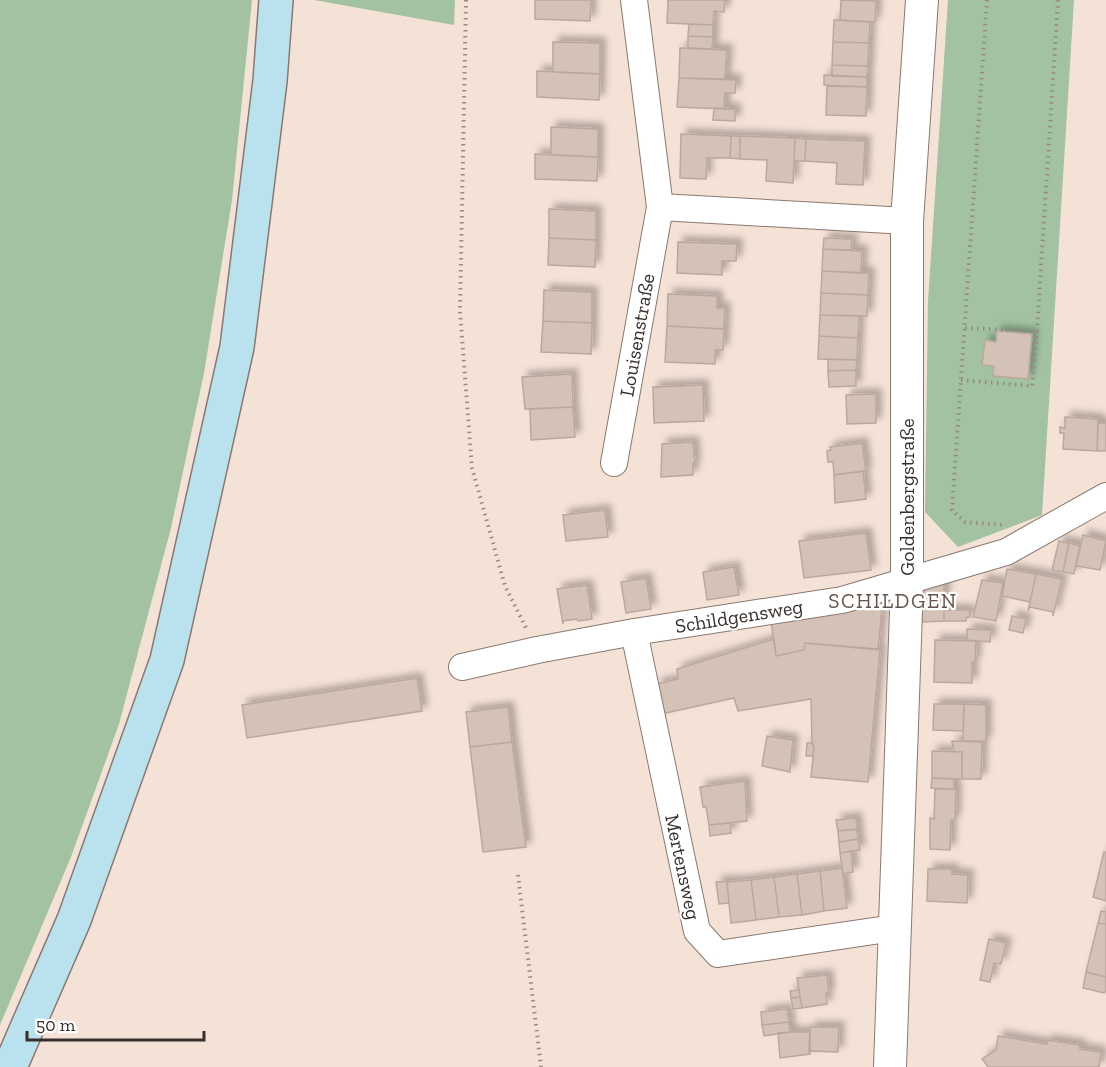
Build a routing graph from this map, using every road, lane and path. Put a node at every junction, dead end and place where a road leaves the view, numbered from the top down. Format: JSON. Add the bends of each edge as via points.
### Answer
{"nodes":[{"id":1,"x":276,"y":0,"type":"edge"},
{"id":2,"x":466,"y":0,"type":"edge"},
{"id":3,"x":634,"y":0,"type":"edge"},
{"id":4,"x":922,"y":0,"type":"edge"},
{"id":5,"x":987,"y":0,"type":"edge"},
{"id":6,"x":1058,"y":0,"type":"edge"},
{"id":7,"x":660,"y":207,"type":"junction"},
{"id":8,"x":907,"y":221,"type":"junction"},
{"id":9,"x":965,"y":328,"type":"junction"},
{"id":10,"x":1037,"y":331,"type":"junction"},
{"id":11,"x":961,"y":381,"type":"junction"},
{"id":12,"x":615,"y":463,"type":"dead end"},
{"id":13,"x":1106,"y":496,"type":"edge"},
{"id":14,"x":1007,"y":525,"type":"dead end"},
{"id":15,"x":908,"y":582,"type":"junction"},
{"id":16,"x":634,"y":632,"type":"junction"},
{"id":17,"x":537,"y":650,"type":"junction"},
{"id":18,"x":462,"y":667,"type":"dead end"},
{"id":19,"x":518,"y":875,"type":"dead end"},
{"id":20,"x":894,"y":928,"type":"junction"},
{"id":21,"x":10,"y":1067,"type":"edge"},
{"id":22,"x":541,"y":1067,"type":"edge"},
{"id":23,"x":891,"y":1067,"type":"edge"}],
"edges":[{"from":1,"to":21,"type":"main road","via":[[270,81],[237,347],[167,660],[74,920]]},
{"from":2,"to":17,"type":"path","via":[[460,311],[472,468],[505,586]]},
{"from":3,"to":7,"type":"street","name":"Louisenstraße"},
{"from":4,"to":8,"type":"street","name":"Goldenbergstraße"},
{"from":5,"to":9,"type":"path"},
{"from":6,"to":10,"type":"path"},
{"from":7,"to":8,"type":"street"},
{"from":7,"to":12,"type":"street","name":"Louisenstraße"},
{"from":8,"to":15,"type":"street","name":"Goldenbergstraße"},
{"from":9,"to":10,"type":"path"},
{"from":9,"to":11,"type":"path"},
{"from":10,"to":11,"type":"path","via":[[1032,386]]},
{"from":11,"to":14,"type":"path","via":[[952,510],[965,522]]},
{"from":13,"to":15,"type":"street","name":"Schildgensweg","via":[[1006,552]]},
{"from":15,"to":16,"type":"street","name":"Schildgensweg","via":[[842,600]]},
{"from":15,"to":20,"type":"street","name":"Goldenbergstraße"},
{"from":16,"to":17,"type":"street","name":"Schildgensweg"},
{"from":16,"to":20,"type":"street","name":"Mertensweg","via":[[697,931],[718,954]]},
{"from":17,"to":18,"type":"street","name":"Schildgensweg"},
{"from":19,"to":22,"type":"path"},
{"from":20,"to":23,"type":"street","name":"Goldenbergstraße"}]}
